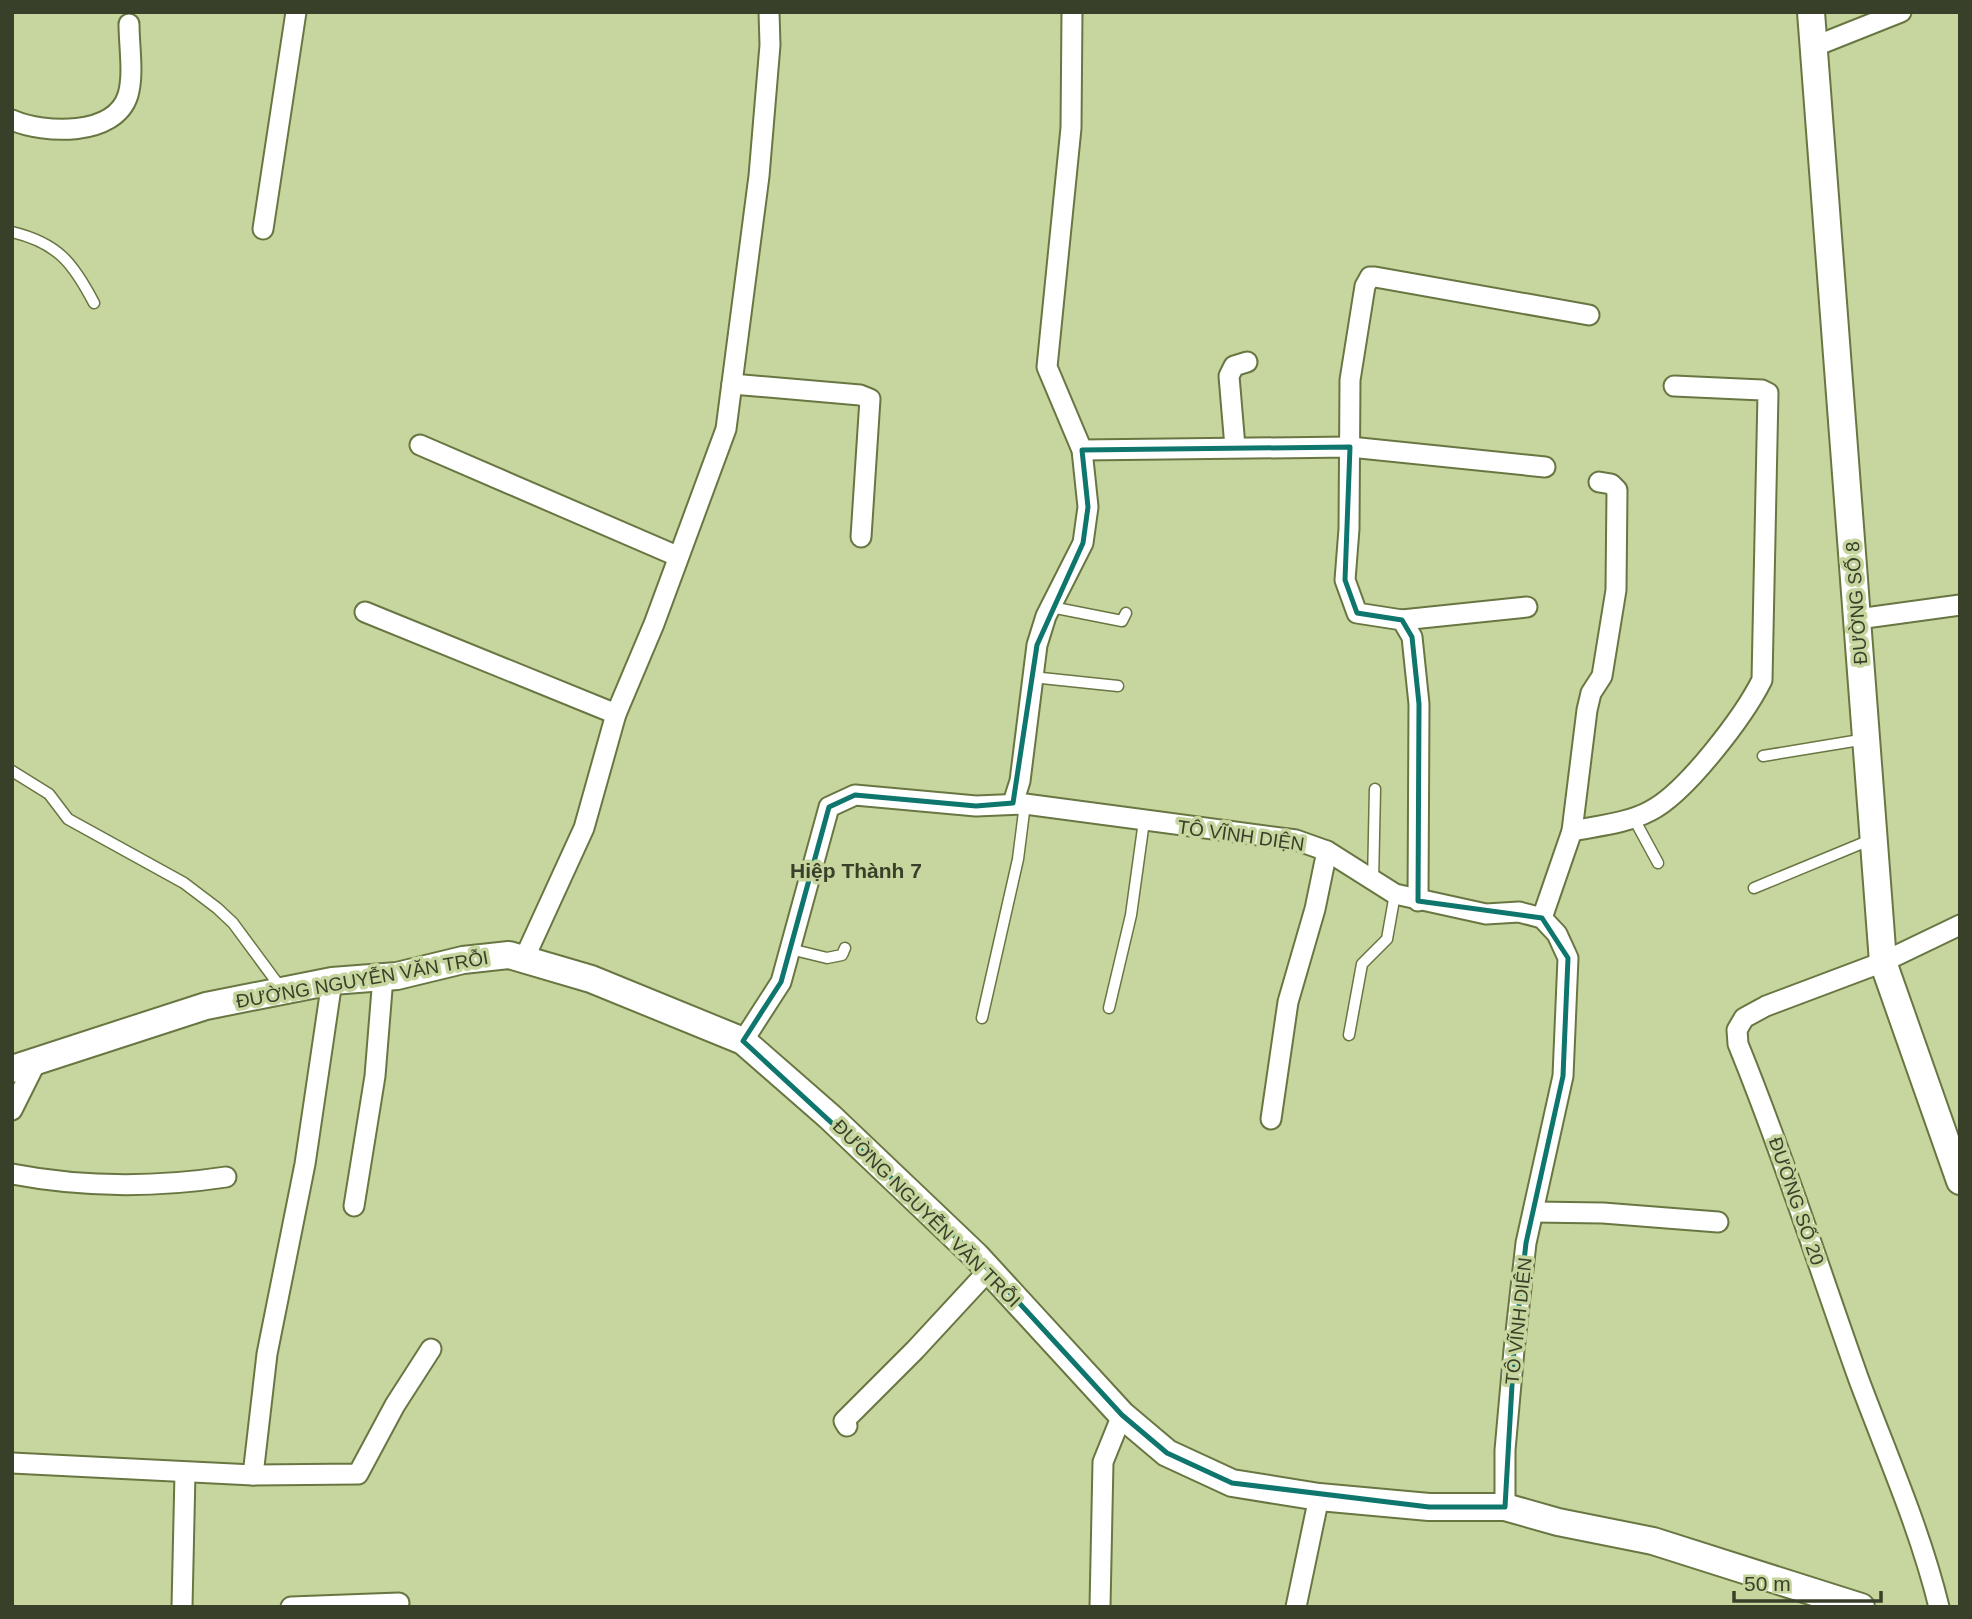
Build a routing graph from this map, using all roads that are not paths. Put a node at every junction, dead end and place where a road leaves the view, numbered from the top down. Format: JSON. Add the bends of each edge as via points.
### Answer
{"nodes":[{"id":1,"x":296,"y":12,"type":"edge"},
{"id":2,"x":769,"y":12,"type":"edge"},
{"id":3,"x":1072,"y":12,"type":"edge"},
{"id":4,"x":1811,"y":12,"type":"edge"},
{"id":5,"x":1901,"y":12,"type":"edge"},
{"id":6,"x":129,"y":24,"type":"dead end"},
{"id":7,"x":1813,"y":47,"type":"junction"},
{"id":8,"x":12,"y":120,"type":"edge"},
{"id":9,"x":263,"y":229,"type":"dead end"},
{"id":10,"x":12,"y":232,"type":"edge"},
{"id":11,"x":94,"y":303,"type":"dead end"},
{"id":12,"x":1589,"y":315,"type":"dead end"},
{"id":13,"x":1247,"y":362,"type":"dead end"},
{"id":14,"x":732,"y":384,"type":"junction"},
{"id":15,"x":1674,"y":386,"type":"dead end"},
{"id":16,"x":420,"y":445,"type":"dead end"},
{"id":17,"x":1235,"y":447,"type":"junction"},
{"id":18,"x":1350,"y":447,"type":"junction"},
{"id":19,"x":1082,"y":450,"type":"junction"},
{"id":20,"x":1545,"y":467,"type":"dead end"},
{"id":21,"x":1599,"y":482,"type":"dead end"},
{"id":22,"x":861,"y":537,"type":"dead end"},
{"id":23,"x":677,"y":556,"type":"junction"},
{"id":24,"x":1960,"y":605,"type":"edge"},
{"id":25,"x":1050,"y":607,"type":"junction"},
{"id":26,"x":1527,"y":607,"type":"dead end"},
{"id":27,"x":365,"y":612,"type":"dead end"},
{"id":28,"x":1126,"y":613,"type":"dead end"},
{"id":29,"x":1858,"y":619,"type":"junction"},
{"id":30,"x":1402,"y":620,"type":"junction"},
{"id":31,"x":1032,"y":677,"type":"junction"},
{"id":32,"x":1118,"y":686,"type":"dead end"},
{"id":33,"x":617,"y":714,"type":"junction"},
{"id":34,"x":1867,"y":739,"type":"junction"},
{"id":35,"x":1763,"y":756,"type":"dead end"},
{"id":36,"x":12,"y":771,"type":"edge"},
{"id":37,"x":1375,"y":789,"type":"dead end"},
{"id":38,"x":1019,"y":803,"type":"junction"},
{"id":39,"x":1633,"y":817,"type":"junction"},
{"id":40,"x":1144,"y":821,"type":"junction"},
{"id":41,"x":1572,"y":831,"type":"junction"},
{"id":42,"x":1874,"y":839,"type":"junction"},
{"id":43,"x":1327,"y":851,"type":"junction"},
{"id":44,"x":1658,"y":863,"type":"dead end"},
{"id":45,"x":1373,"y":882,"type":"junction"},
{"id":46,"x":1754,"y":888,"type":"dead end"},
{"id":47,"x":1395,"y":894,"type":"junction"},
{"id":48,"x":1418,"y":901,"type":"junction"},
{"id":49,"x":1542,"y":918,"type":"junction"},
{"id":50,"x":1960,"y":925,"type":"edge"},
{"id":51,"x":790,"y":948,"type":"junction"},
{"id":52,"x":845,"y":948,"type":"dead end"},
{"id":53,"x":524,"y":959,"type":"junction"},
{"id":54,"x":1883,"y":962,"type":"junction"},
{"id":55,"x":383,"y":977,"type":"junction"},
{"id":56,"x":332,"y":981,"type":"junction"},
{"id":57,"x":284,"y":991,"type":"junction"},
{"id":58,"x":1110,"y":1008,"type":"dead end"},
{"id":59,"x":982,"y":1018,"type":"dead end"},
{"id":60,"x":1349,"y":1035,"type":"dead end"},
{"id":61,"x":743,"y":1041,"type":"junction"},
{"id":62,"x":24,"y":1065,"type":"edge"},
{"id":63,"x":12,"y":1110,"type":"edge"},
{"id":64,"x":1271,"y":1119,"type":"dead end"},
{"id":65,"x":12,"y":1174,"type":"edge"},
{"id":66,"x":226,"y":1177,"type":"dead end"},
{"id":67,"x":1960,"y":1181,"type":"edge"},
{"id":68,"x":354,"y":1206,"type":"dead end"},
{"id":69,"x":1534,"y":1212,"type":"junction"},
{"id":70,"x":1718,"y":1222,"type":"dead end"},
{"id":71,"x":989,"y":1270,"type":"junction"},
{"id":72,"x":432,"y":1349,"type":"dead end"},
{"id":73,"x":1122,"y":1415,"type":"junction"},
{"id":74,"x":847,"y":1426,"type":"dead end"},
{"id":75,"x":12,"y":1463,"type":"edge"},
{"id":76,"x":185,"y":1473,"type":"junction"},
{"id":77,"x":253,"y":1475,"type":"junction"},
{"id":78,"x":1319,"y":1497,"type":"junction"},
{"id":79,"x":1505,"y":1507,"type":"junction"},
{"id":80,"x":399,"y":1603,"type":"dead end"},
{"id":81,"x":182,"y":1607,"type":"edge"},
{"id":82,"x":291,"y":1607,"type":"edge"},
{"id":83,"x":1100,"y":1607,"type":"edge"},
{"id":84,"x":1296,"y":1607,"type":"edge"},
{"id":85,"x":1861,"y":1607,"type":"edge"},
{"id":86,"x":1939,"y":1607,"type":"edge"}],
"edges":[{"from":1,"to":9,"type":"street"},
{"from":2,"to":14,"type":"street","via":[[759,176]]},
{"from":3,"to":19,"type":"street","via":[[1071,128],[1047,367]]},
{"from":4,"to":7,"type":"street","name":"ĐƯỜNG SỐ 8"},
{"from":5,"to":7,"type":"street"},
{"from":6,"to":8,"type":"street","via":[[128,94],[110,118],[101,124],[66,128]]},
{"from":7,"to":29,"type":"street","name":"ĐƯỜNG SỐ 8"},
{"from":10,"to":11,"type":"lane","via":[[56,251],[75,267]]},
{"from":12,"to":18,"type":"street","via":[[1370,277],[1350,380]]},
{"from":13,"to":17,"type":"street","via":[[1234,366],[1228,376]]},
{"from":14,"to":22,"type":"street","via":[[869,397]]},
{"from":14,"to":23,"type":"street","via":[[726,429]]},
{"from":15,"to":39,"type":"street","via":[[1768,393],[1762,680],[1749,705],[1678,790],[1651,811]]},
{"from":16,"to":23,"type":"street"},
{"from":17,"to":18,"type":"street"},
{"from":17,"to":19,"type":"street"},
{"from":18,"to":20,"type":"street"},
{"from":18,"to":30,"type":"street","via":[[1345,580],[1357,613]]},
{"from":19,"to":25,"type":"street","via":[[1088,507],[1083,543]]},
{"from":21,"to":41,"type":"street","via":[[1617,490],[1616,590],[1602,676],[1587,710]]},
{"from":23,"to":33,"type":"street"},
{"from":24,"to":29,"type":"street"},
{"from":25,"to":28,"type":"lane","via":[[1122,621]]},
{"from":25,"to":31,"type":"street"},
{"from":26,"to":30,"type":"street"},
{"from":27,"to":33,"type":"street"},
{"from":29,"to":34,"type":"street","name":"ĐƯỜNG SỐ 8"},
{"from":30,"to":48,"type":"street","via":[[1412,637],[1419,704]]},
{"from":31,"to":32,"type":"lane"},
{"from":31,"to":38,"type":"street"},
{"from":33,"to":53,"type":"street","via":[[584,828]]},
{"from":34,"to":35,"type":"lane"},
{"from":34,"to":42,"type":"street","name":"ĐƯỜNG SỐ 8"},
{"from":36,"to":57,"type":"lane","via":[[49,794],[68,819],[184,883],[217,908]]},
{"from":37,"to":45,"type":"lane"},
{"from":38,"to":40,"type":"street","name":"TÔ VĨNH DIỆN"},
{"from":38,"to":51,"type":"street","name":"TÔ VĨNH DIỆN","via":[[976,806],[855,795],[829,807]]},
{"from":38,"to":59,"type":"lane","via":[[1018,859]]},
{"from":39,"to":41,"type":"street"},
{"from":39,"to":44,"type":"lane"},
{"from":40,"to":43,"type":"street","name":"TÔ VĨNH DIỆN","via":[[1296,840]]},
{"from":40,"to":58,"type":"lane","via":[[1131,915]]},
{"from":41,"to":49,"type":"street"},
{"from":42,"to":46,"type":"lane"},
{"from":42,"to":54,"type":"street","name":"ĐƯỜNG SỐ 8"},
{"from":43,"to":45,"type":"street","name":"TÔ VĨNH DIỆN"},
{"from":43,"to":64,"type":"street","via":[[1288,1002]]},
{"from":45,"to":47,"type":"street","name":"TÔ VĨNH DIỆN"},
{"from":47,"to":48,"type":"street","name":"TÔ VĨNH DIỆN"},
{"from":47,"to":60,"type":"lane","via":[[1387,939],[1362,964]]},
{"from":48,"to":49,"type":"street","name":"TÔ VĨNH DIỆN","via":[[1486,914],[1519,912]]},
{"from":49,"to":69,"type":"street","name":"TÔ VĨNH DIỆN","via":[[1557,934],[1568,958],[1568,1009],[1563,1076]]},
{"from":50,"to":54,"type":"street","name":"ĐƯỜNG SỐ 20"},
{"from":51,"to":52,"type":"lane","via":[[827,958],[842,954]]},
{"from":51,"to":61,"type":"street","name":"TÔ VĨNH DIỆN","via":[[780,982]]},
{"from":53,"to":55,"type":"street","name":"ĐƯỜNG NGUYỄN VĂN TRỖI","via":[[509,955],[463,960]]},
{"from":53,"to":61,"type":"street","name":"ĐƯỜNG NGUYỄN VĂN TRỖI","via":[[591,979]]},
{"from":54,"to":67,"type":"street","name":"ĐƯỜNG SỐ 8"},
{"from":54,"to":86,"type":"street","name":"ĐƯỜNG SỐ 20","via":[[1744,1018],[1737,1030],[1738,1044],[1930,1569]]},
{"from":55,"to":56,"type":"street","name":"ĐƯỜNG NGUYỄN VĂN TRỖI"},
{"from":55,"to":68,"type":"street","via":[[375,1076]]},
{"from":56,"to":57,"type":"street","name":"ĐƯỜNG NGUYỄN VĂN TRỖI"},
{"from":56,"to":77,"type":"street","via":[[305,1164],[267,1354]]},
{"from":57,"to":62,"type":"street","name":"ĐƯỜNG NGUYỄN VĂN TRỖI","via":[[206,1006]]},
{"from":61,"to":71,"type":"street","name":"ĐƯỜNG NGUYỄN VĂN TRỖI","via":[[830,1116]]},
{"from":62,"to":63,"type":"street"},
{"from":65,"to":66,"type":"street","via":[[65,1184],[118,1186],[167,1186]]},
{"from":69,"to":70,"type":"street"},
{"from":69,"to":79,"type":"street","name":"TÔ VĨNH DIỆN","via":[[1514,1350]]},
{"from":71,"to":73,"type":"street","name":"ĐƯỜNG NGUYỄN VĂN TRỖI"},
{"from":71,"to":74,"type":"street","via":[[844,1421]]},
{"from":72,"to":77,"type":"street","via":[[358,1474]]},
{"from":73,"to":78,"type":"street","name":"ĐƯỜNG NGUYỄN VĂN TRỖI","via":[[1167,1453],[1232,1483]]},
{"from":73,"to":83,"type":"street","via":[[1103,1462]]},
{"from":75,"to":76,"type":"street"},
{"from":76,"to":77,"type":"street"},
{"from":76,"to":81,"type":"street"},
{"from":78,"to":79,"type":"street","name":"ĐƯỜNG NGUYỄN VĂN TRỖI","via":[[1429,1507]]},
{"from":78,"to":84,"type":"street"},
{"from":79,"to":85,"type":"street","name":"ĐƯỜNG NGUYỄN VĂN TRỖI","via":[[1653,1541]]},
{"from":80,"to":82,"type":"street"}]}
